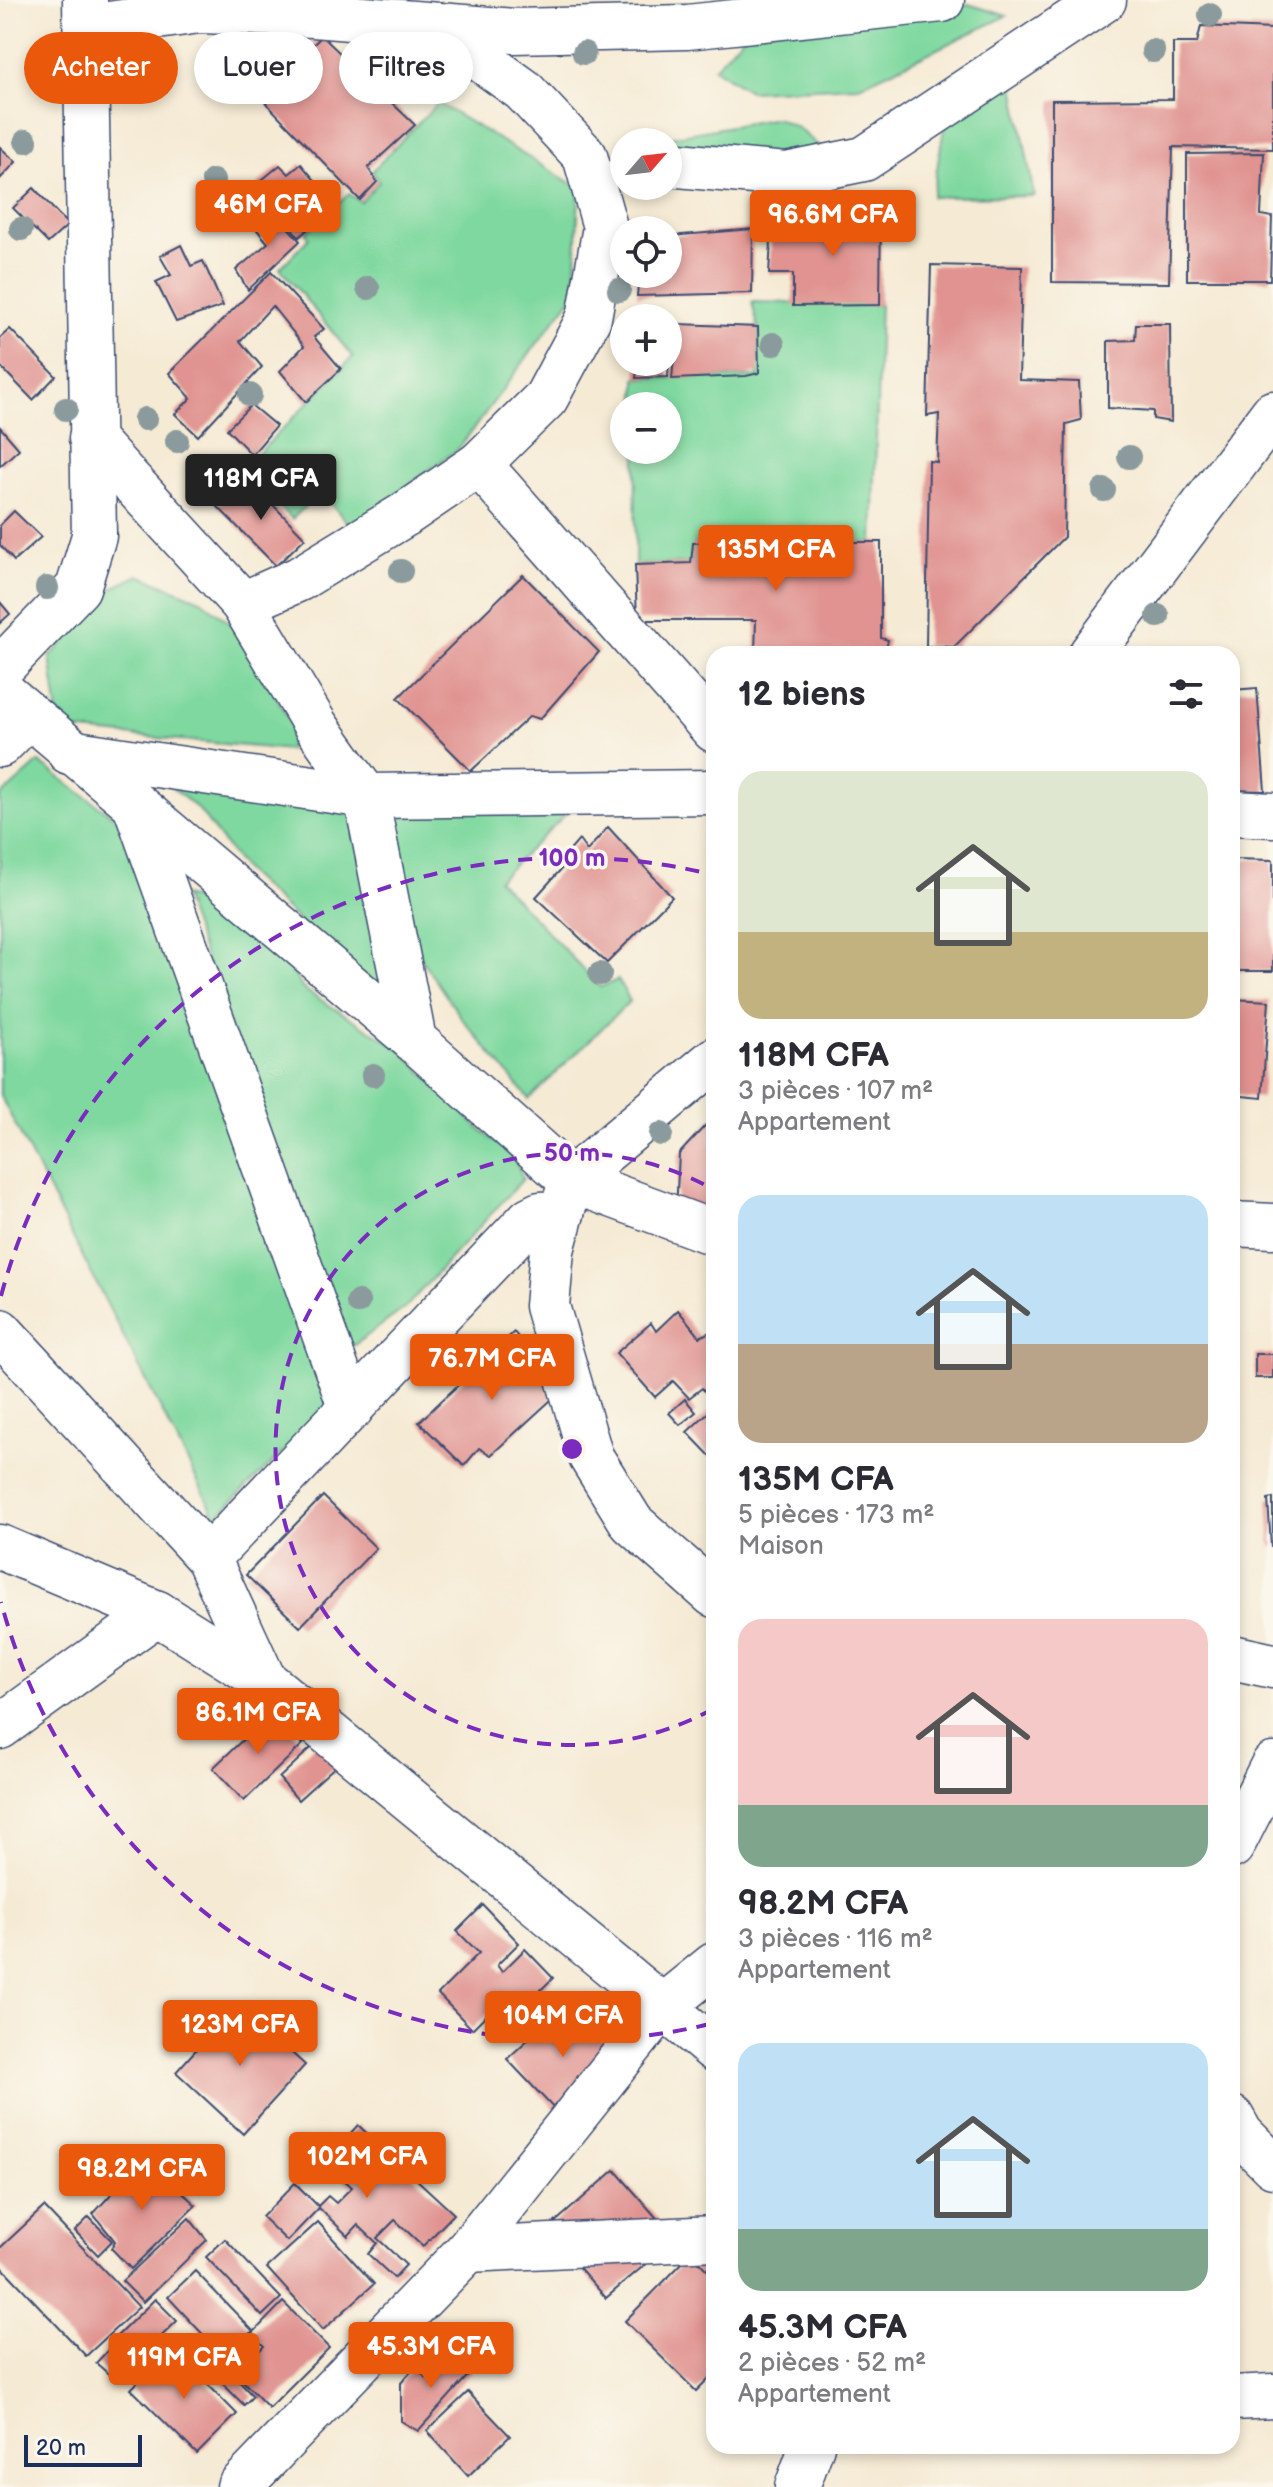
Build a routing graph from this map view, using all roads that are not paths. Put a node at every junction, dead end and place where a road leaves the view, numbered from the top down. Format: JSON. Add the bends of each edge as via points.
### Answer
{"nodes":[{"id":1,"x":942,"y":0,"type":"edge"},
{"id":2,"x":1104,"y":0,"type":"edge"},
{"id":3,"x":86,"y":13,"type":"edge"},
{"id":4,"x":434,"y":26,"type":"junction"},
{"id":5,"x":604,"y":158,"type":"edge"},
{"id":6,"x":682,"y":165,"type":"edge"},
{"id":7,"x":1273,"y":413,"type":"edge"},
{"id":8,"x":91,"y":438,"type":"junction"},
{"id":9,"x":479,"y":464,"type":"junction"},
{"id":10,"x":243,"y":604,"type":"junction"},
{"id":11,"x":1097,"y":646,"type":"edge"},
{"id":12,"x":0,"y":669,"type":"edge"},
{"id":13,"x":9,"y":717,"type":"edge"},
{"id":14,"x":706,"y":721,"type":"edge"},
{"id":15,"x":69,"y":752,"type":"junction"},
{"id":16,"x":706,"y":792,"type":"edge"},
{"id":17,"x":366,"y":796,"type":"junction"},
{"id":18,"x":136,"y":808,"type":"junction"},
{"id":19,"x":1240,"y":813,"type":"edge"},
{"id":20,"x":1273,"y":815,"type":"edge"},
{"id":21,"x":414,"y":1040,"type":"junction"},
{"id":22,"x":706,"y":1067,"type":"edge"},
{"id":23,"x":567,"y":1196,"type":"junction"},
{"id":24,"x":1240,"y":1224,"type":"edge"},
{"id":25,"x":1273,"y":1226,"type":"edge"},
{"id":26,"x":706,"y":1231,"type":"edge"},
{"id":27,"x":0,"y":1331,"type":"edge"},
{"id":28,"x":351,"y":1409,"type":"junction"},
{"id":29,"x":0,"y":1547,"type":"edge"},
{"id":30,"x":208,"y":1558,"type":"junction"},
{"id":31,"x":706,"y":1588,"type":"edge"},
{"id":32,"x":157,"y":1613,"type":"junction"},
{"id":33,"x":1240,"y":1659,"type":"edge"},
{"id":34,"x":1273,"y":1666,"type":"edge"},
{"id":35,"x":264,"y":1680,"type":"junction"},
{"id":36,"x":0,"y":1727,"type":"edge"},
{"id":37,"x":1273,"y":1765,"type":"edge"},
{"id":38,"x":1240,"y":1830,"type":"edge"},
{"id":39,"x":706,"y":1971,"type":"edge"},
{"id":40,"x":662,"y":2007,"type":"junction"},
{"id":41,"x":706,"y":2043,"type":"edge"},
{"id":42,"x":1240,"y":2132,"type":"edge"},
{"id":43,"x":1273,"y":2166,"type":"edge"},
{"id":44,"x":706,"y":2238,"type":"edge"},
{"id":45,"x":468,"y":2250,"type":"junction"},
{"id":46,"x":1273,"y":2396,"type":"edge"},
{"id":47,"x":1240,"y":2398,"type":"edge"},
{"id":48,"x":806,"y":2454,"type":"edge"},
{"id":49,"x":239,"y":2487,"type":"edge"},
{"id":50,"x":797,"y":2487,"type":"edge"}],
"edges":[{"from":1,"to":4,"type":"street","via":[[687,27],[514,31]]},
{"from":2,"to":6,"type":"street","via":[[864,159],[786,175]]},
{"from":3,"to":4,"type":"street","via":[[199,11]]},
{"from":3,"to":8,"type":"street"},
{"from":4,"to":5,"type":"street","via":[[523,90]]},
{"from":5,"to":9,"type":"street","via":[[605,227],[589,318],[546,398]]},
{"from":7,"to":11,"type":"street"},
{"from":8,"to":10,"type":"street"},
{"from":8,"to":12,"type":"street","via":[[94,536],[78,588]]},
{"from":9,"to":10,"type":"street","via":[[299,579]]},
{"from":9,"to":14,"type":"street"},
{"from":10,"to":17,"type":"street","via":[[316,726]]},
{"from":13,"to":15,"type":"street"},
{"from":15,"to":17,"type":"street"},
{"from":15,"to":18,"type":"street"},
{"from":16,"to":17,"type":"street"},
{"from":17,"to":21,"type":"street"},
{"from":18,"to":21,"type":"street"},
{"from":18,"to":28,"type":"street"},
{"from":19,"to":20,"type":"street"},
{"from":21,"to":23,"type":"street"},
{"from":22,"to":23,"type":"street"},
{"from":23,"to":26,"type":"street"},
{"from":23,"to":28,"type":"street","via":[[530,1219]]},
{"from":23,"to":31,"type":"street","via":[[552,1250],[547,1306],[591,1457],[632,1523]]},
{"from":24,"to":25,"type":"street"},
{"from":27,"to":30,"type":"street"},
{"from":28,"to":30,"type":"street"},
{"from":29,"to":32,"type":"street"},
{"from":30,"to":35,"type":"street"},
{"from":32,"to":35,"type":"street"},
{"from":32,"to":36,"type":"street"},
{"from":33,"to":34,"type":"street"},
{"from":35,"to":40,"type":"street"},
{"from":37,"to":38,"type":"street"},
{"from":39,"to":40,"type":"street"},
{"from":40,"to":41,"type":"street"},
{"from":40,"to":45,"type":"street"},
{"from":42,"to":43,"type":"street"},
{"from":44,"to":45,"type":"street"},
{"from":45,"to":49,"type":"street"},
{"from":46,"to":47,"type":"street"},
{"from":48,"to":50,"type":"street"}]}
